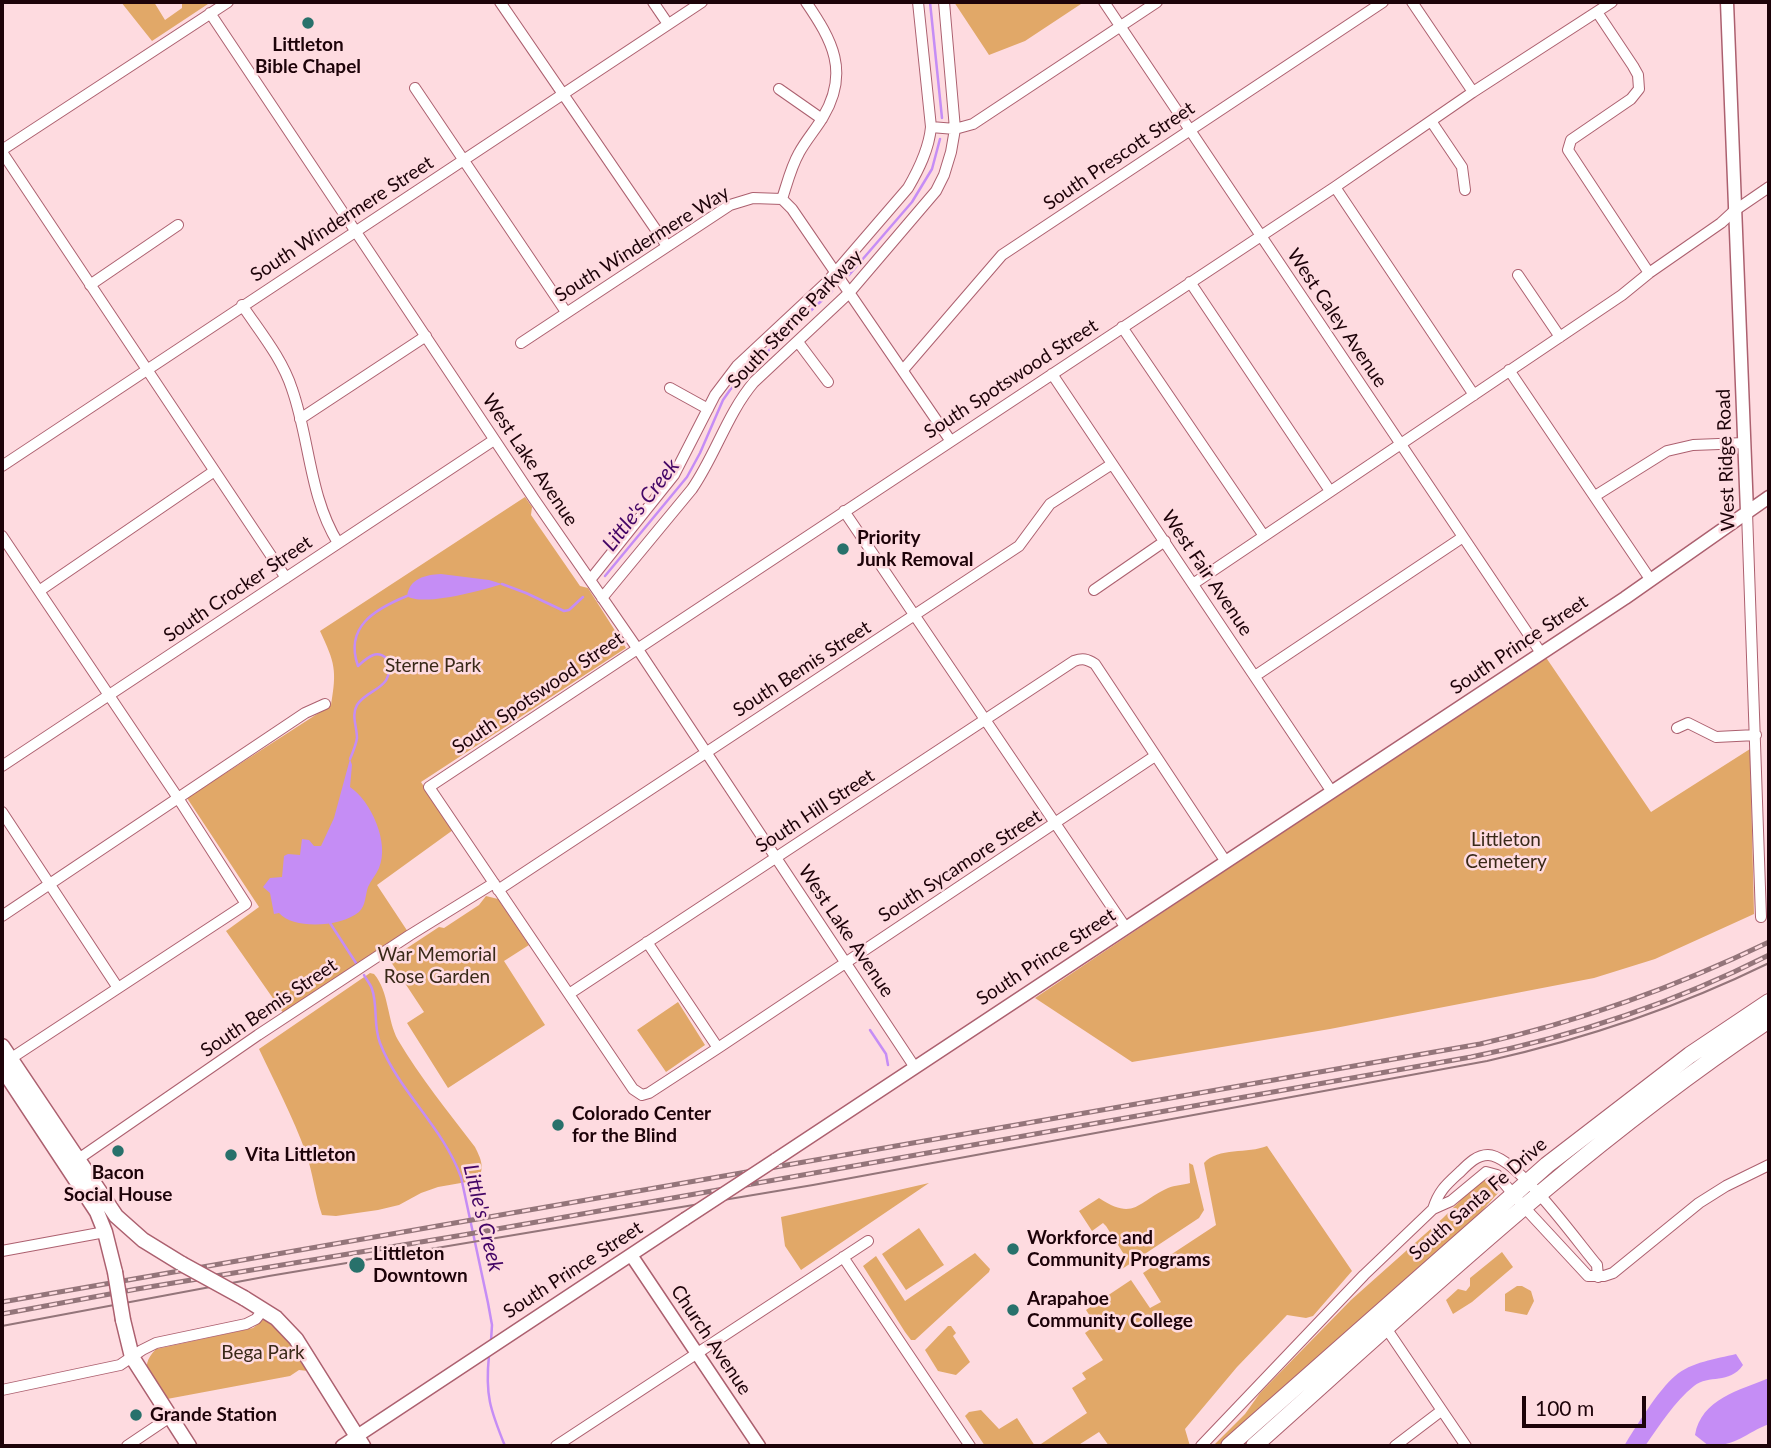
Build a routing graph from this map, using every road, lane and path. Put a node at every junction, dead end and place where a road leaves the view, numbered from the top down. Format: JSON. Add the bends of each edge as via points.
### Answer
{"nodes":[{"id":1,"x":228,"y":2,"type":"edge"},
{"id":2,"x":500,"y":2,"type":"edge"},
{"id":3,"x":653,"y":2,"type":"edge"},
{"id":4,"x":702,"y":2,"type":"edge"},
{"id":5,"x":806,"y":2,"type":"edge"},
{"id":6,"x":918,"y":2,"type":"edge"},
{"id":7,"x":944,"y":2,"type":"edge"},
{"id":8,"x":1104,"y":2,"type":"edge"},
{"id":9,"x":1157,"y":2,"type":"edge"},
{"id":10,"x":1383,"y":2,"type":"edge"},
{"id":11,"x":1412,"y":2,"type":"edge"},
{"id":12,"x":1612,"y":2,"type":"edge"},
{"id":13,"x":1727,"y":2,"type":"edge"},
{"id":14,"x":1597,"y":12,"type":"junction"},
{"id":15,"x":210,"y":13,"type":"junction"},
{"id":16,"x":668,"y":24,"type":"junction"},
{"id":17,"x":1121,"y":26,"type":"junction"},
{"id":18,"x":415,"y":88,"type":"dead end"},
{"id":19,"x":779,"y":89,"type":"dead end"},
{"id":20,"x":1473,"y":92,"type":"junction"},
{"id":21,"x":563,"y":93,"type":"junction"},
{"id":22,"x":822,"y":119,"type":"junction"},
{"id":23,"x":1431,"y":121,"type":"junction"},
{"id":24,"x":931,"y":127,"type":"junction"},
{"id":25,"x":955,"y":129,"type":"junction"},
{"id":26,"x":1190,"y":130,"type":"junction"},
{"id":27,"x":2,"y":151,"type":"edge"},
{"id":28,"x":463,"y":160,"type":"junction"},
{"id":29,"x":1335,"y":187,"type":"junction"},
{"id":30,"x":1769,"y":187,"type":"edge"},
{"id":31,"x":1465,"y":190,"type":"dead end"},
{"id":32,"x":782,"y":199,"type":"junction"},
{"id":33,"x":1734,"y":211,"type":"junction"},
{"id":34,"x":178,"y":225,"type":"dead end"},
{"id":35,"x":356,"y":231,"type":"junction"},
{"id":36,"x":1261,"y":235,"type":"junction"},
{"id":37,"x":667,"y":246,"type":"junction"},
{"id":38,"x":836,"y":272,"type":"junction"},
{"id":39,"x":1649,"y":273,"type":"junction"},
{"id":40,"x":1518,"y":275,"type":"dead end"},
{"id":41,"x":1190,"y":282,"type":"junction"},
{"id":42,"x":90,"y":285,"type":"junction"},
{"id":43,"x":849,"y":293,"type":"junction"},
{"id":44,"x":242,"y":305,"type":"junction"},
{"id":45,"x":566,"y":312,"type":"junction"},
{"id":46,"x":1122,"y":327,"type":"junction"},
{"id":47,"x":426,"y":335,"type":"junction"},
{"id":48,"x":1560,"y":337,"type":"junction"},
{"id":49,"x":798,"y":342,"type":"junction"},
{"id":50,"x":521,"y":343,"type":"dead end"},
{"id":51,"x":146,"y":370,"type":"junction"},
{"id":52,"x":903,"y":370,"type":"junction"},
{"id":53,"x":1510,"y":370,"type":"junction"},
{"id":54,"x":1052,"y":374,"type":"junction"},
{"id":55,"x":828,"y":382,"type":"dead end"},
{"id":56,"x":670,"y":388,"type":"dead end"},
{"id":57,"x":1474,"y":395,"type":"junction"},
{"id":58,"x":708,"y":409,"type":"junction"},
{"id":59,"x":300,"y":419,"type":"junction"},
{"id":60,"x":494,"y":440,"type":"junction"},
{"id":61,"x":950,"y":440,"type":"junction"},
{"id":62,"x":1745,"y":443,"type":"junction"},
{"id":63,"x":1401,"y":444,"type":"junction"},
{"id":64,"x":1112,"y":464,"type":"junction"},
{"id":65,"x":2,"y":466,"type":"edge"},
{"id":66,"x":214,"y":472,"type":"junction"},
{"id":67,"x":1330,"y":491,"type":"junction"},
{"id":68,"x":1595,"y":496,"type":"junction"},
{"id":69,"x":1769,"y":497,"type":"edge"},
{"id":70,"x":844,"y":511,"type":"junction"},
{"id":71,"x":1747,"y":512,"type":"junction"},
{"id":72,"x":2,"y":536,"type":"edge"},
{"id":73,"x":1264,"y":536,"type":"junction"},
{"id":74,"x":1463,"y":537,"type":"junction"},
{"id":75,"x":1165,"y":541,"type":"junction"},
{"id":76,"x":338,"y":543,"type":"junction"},
{"id":77,"x":286,"y":578,"type":"junction"},
{"id":78,"x":1650,"y":579,"type":"junction"},
{"id":79,"x":590,"y":580,"type":"junction"},
{"id":80,"x":1193,"y":584,"type":"junction"},
{"id":81,"x":1094,"y":590,"type":"dead end"},
{"id":82,"x":39,"y":591,"type":"junction"},
{"id":83,"x":602,"y":598,"type":"junction"},
{"id":84,"x":916,"y":616,"type":"junction"},
{"id":85,"x":637,"y":648,"type":"junction"},
{"id":86,"x":1541,"y":653,"type":"junction"},
{"id":87,"x":1255,"y":676,"type":"junction"},
{"id":88,"x":110,"y":695,"type":"junction"},
{"id":89,"x":326,"y":704,"type":"dead end"},
{"id":90,"x":985,"y":720,"type":"junction"},
{"id":91,"x":1677,"y":728,"type":"dead end"},
{"id":92,"x":1756,"y":735,"type":"junction"},
{"id":93,"x":705,"y":753,"type":"junction"},
{"id":94,"x":1155,"y":756,"type":"junction"},
{"id":95,"x":2,"y":766,"type":"edge"},
{"id":96,"x":1332,"y":792,"type":"junction"},
{"id":97,"x":178,"y":798,"type":"junction"},
{"id":98,"x":2,"y":812,"type":"edge"},
{"id":99,"x":1056,"y":824,"type":"junction"},
{"id":100,"x":776,"y":857,"type":"junction"},
{"id":101,"x":1226,"y":862,"type":"junction"},
{"id":102,"x":50,"y":883,"type":"junction"},
{"id":103,"x":496,"y":886,"type":"junction"},
{"id":104,"x":2,"y":916,"type":"edge"},
{"id":105,"x":1761,"y":917,"type":"dead end"},
{"id":106,"x":1126,"y":928,"type":"junction"},
{"id":107,"x":647,"y":942,"type":"junction"},
{"id":108,"x":845,"y":962,"type":"junction"},
{"id":109,"x":118,"y":989,"type":"junction"},
{"id":110,"x":569,"y":994,"type":"junction"},
{"id":111,"x":1769,"y":1002,"type":"edge"},
{"id":112,"x":1769,"y":1020,"type":"edge"},
{"id":113,"x":2,"y":1046,"type":"edge"},
{"id":114,"x":718,"y":1048,"type":"junction"},
{"id":115,"x":5,"y":1064,"type":"edge"},
{"id":116,"x":914,"y":1066,"type":"junction"},
{"id":117,"x":73,"y":1163,"type":"junction"},
{"id":118,"x":1769,"y":1166,"type":"edge"},
{"id":119,"x":1533,"y":1188,"type":"junction"},
{"id":120,"x":1519,"y":1201,"type":"junction"},
{"id":121,"x":1433,"y":1209,"type":"junction"},
{"id":122,"x":105,"y":1232,"type":"junction"},
{"id":123,"x":868,"y":1241,"type":"dead end"},
{"id":124,"x":158,"y":1250,"type":"junction"},
{"id":125,"x":2,"y":1251,"type":"edge"},
{"id":126,"x":631,"y":1255,"type":"junction"},
{"id":127,"x":843,"y":1257,"type":"junction"},
{"id":128,"x":1598,"y":1277,"type":"junction"},
{"id":129,"x":262,"y":1310,"type":"junction"},
{"id":130,"x":1382,"y":1322,"type":"junction"},
{"id":131,"x":696,"y":1353,"type":"junction"},
{"id":132,"x":132,"y":1357,"type":"junction"},
{"id":133,"x":2,"y":1390,"type":"edge"},
{"id":134,"x":1441,"y":1411,"type":"junction"},
{"id":135,"x":170,"y":1417,"type":"junction"},
{"id":136,"x":360,"y":1441,"type":"edge"},
{"id":137,"x":1233,"y":1445,"type":"edge"},
{"id":138,"x":127,"y":1446,"type":"edge"},
{"id":139,"x":189,"y":1446,"type":"edge"},
{"id":140,"x":342,"y":1446,"type":"edge"},
{"id":141,"x":556,"y":1446,"type":"edge"},
{"id":142,"x":759,"y":1446,"type":"edge"},
{"id":143,"x":970,"y":1446,"type":"edge"},
{"id":144,"x":1201,"y":1446,"type":"edge"},
{"id":145,"x":1254,"y":1446,"type":"edge"},
{"id":146,"x":1395,"y":1446,"type":"edge"},
{"id":147,"x":1466,"y":1446,"type":"edge"}],
"edges":[{"from":1,"to":15,"type":"street"},
{"from":2,"to":21,"type":"street"},
{"from":3,"to":16,"type":"street"},
{"from":4,"to":16,"type":"street","name":"South Windermere Street"},
{"from":5,"to":22,"type":"street","via":[[828,34],[835,58],[836,82]]},
{"from":6,"to":24,"type":"street"},
{"from":7,"to":25,"type":"street","name":"South Sterne Parkway"},
{"from":8,"to":17,"type":"street","name":"West Caley Avenue"},
{"from":9,"to":17,"type":"street"},
{"from":10,"to":26,"type":"street","name":"South Prescott Street"},
{"from":11,"to":20,"type":"street"},
{"from":12,"to":14,"type":"street","name":"South Spotswood Street"},
{"from":13,"to":33,"type":"street","name":"West Ridge Road"},
{"from":14,"to":20,"type":"street","name":"South Spotswood Street"},
{"from":14,"to":39,"type":"street","via":[[1638,75],[1639,89],[1571,140],[1568,150]]},
{"from":15,"to":27,"type":"street"},
{"from":15,"to":35,"type":"street","name":"West Lake Avenue"},
{"from":16,"to":21,"type":"street","name":"South Windermere Street"},
{"from":17,"to":25,"type":"street","via":[[972,124]]},
{"from":17,"to":26,"type":"street","name":"West Caley Avenue"},
{"from":18,"to":28,"type":"street"},
{"from":19,"to":22,"type":"street"},
{"from":20,"to":23,"type":"street","name":"South Spotswood Street"},
{"from":21,"to":28,"type":"street","name":"South Windermere Street"},
{"from":21,"to":37,"type":"street"},
{"from":22,"to":32,"type":"street","via":[[800,151]]},
{"from":23,"to":29,"type":"street","name":"South Spotswood Street"},
{"from":23,"to":31,"type":"street","via":[[1462,167]]},
{"from":24,"to":25,"type":"street"},
{"from":24,"to":38,"type":"street","name":"South Sterne Parkway","via":[[921,166],[908,188]]},
{"from":25,"to":43,"type":"street","name":"South Sterne Parkway","via":[[936,191]]},
{"from":26,"to":36,"type":"street","name":"West Caley Avenue"},
{"from":26,"to":52,"type":"street","name":"South Prescott Street","via":[[1002,255]]},
{"from":27,"to":42,"type":"street"},
{"from":28,"to":35,"type":"street","name":"South Windermere Street"},
{"from":28,"to":45,"type":"street"},
{"from":29,"to":36,"type":"street","name":"South Spotswood Street"},
{"from":29,"to":57,"type":"street"},
{"from":30,"to":33,"type":"street"},
{"from":32,"to":37,"type":"street","name":"South Windermere Way","via":[[740,201]]},
{"from":32,"to":38,"type":"street"},
{"from":33,"to":39,"type":"street"},
{"from":33,"to":62,"type":"street","name":"West Ridge Road"},
{"from":34,"to":42,"type":"street"},
{"from":35,"to":44,"type":"street","name":"South Windermere Street"},
{"from":35,"to":47,"type":"street","name":"West Lake Avenue"},
{"from":36,"to":41,"type":"street","name":"South Spotswood Street"},
{"from":36,"to":63,"type":"street","name":"West Caley Avenue"},
{"from":37,"to":45,"type":"street","name":"South Windermere Way"},
{"from":38,"to":43,"type":"street"},
{"from":38,"to":58,"type":"street","name":"South Sterne Parkway","via":[[737,366]]},
{"from":39,"to":48,"type":"street"},
{"from":40,"to":48,"type":"street"},
{"from":41,"to":46,"type":"street","name":"South Spotswood Street"},
{"from":41,"to":67,"type":"street"},
{"from":42,"to":51,"type":"street"},
{"from":43,"to":49,"type":"street","name":"South Sterne Parkway"},
{"from":43,"to":52,"type":"street"},
{"from":44,"to":51,"type":"street","name":"South Windermere Street"},
{"from":44,"to":59,"type":"street","via":[[288,377]]},
{"from":45,"to":50,"type":"street","name":"South Windermere Way"},
{"from":46,"to":54,"type":"street","name":"South Spotswood Street"},
{"from":46,"to":73,"type":"street"},
{"from":47,"to":59,"type":"street"},
{"from":47,"to":60,"type":"street","name":"West Lake Avenue"},
{"from":48,"to":53,"type":"street"},
{"from":49,"to":55,"type":"street"},
{"from":49,"to":83,"type":"street","name":"South Sterne Parkway","via":[[743,395],[692,489]]},
{"from":51,"to":65,"type":"street","name":"South Windermere Street"},
{"from":51,"to":66,"type":"street"},
{"from":52,"to":61,"type":"street"},
{"from":53,"to":57,"type":"street"},
{"from":53,"to":68,"type":"street"},
{"from":54,"to":61,"type":"street","name":"South Spotswood Street"},
{"from":54,"to":64,"type":"street","name":"West Fair Avenue"},
{"from":56,"to":58,"type":"street"},
{"from":57,"to":63,"type":"street"},
{"from":58,"to":79,"type":"street","name":"South Sterne Parkway","via":[[674,475]]},
{"from":59,"to":76,"type":"street","via":[[319,505]]},
{"from":60,"to":76,"type":"street","name":"South Crocker Street"},
{"from":60,"to":79,"type":"street","name":"West Lake Avenue"},
{"from":61,"to":70,"type":"street","name":"South Spotswood Street"},
{"from":62,"to":68,"type":"street","via":[[1667,450]]},
{"from":62,"to":71,"type":"street","name":"West Ridge Road"},
{"from":63,"to":67,"type":"street"},
{"from":63,"to":74,"type":"street","name":"West Caley Avenue"},
{"from":64,"to":75,"type":"street","name":"West Fair Avenue"},
{"from":64,"to":84,"type":"street","name":"South Bemis Street","via":[[1051,504],[1019,546]]},
{"from":66,"to":77,"type":"street"},
{"from":66,"to":82,"type":"street"},
{"from":67,"to":73,"type":"street"},
{"from":68,"to":78,"type":"street"},
{"from":69,"to":71,"type":"street","name":"South Prince Street"},
{"from":70,"to":84,"type":"street"},
{"from":70,"to":85,"type":"street","name":"South Spotswood Street"},
{"from":71,"to":78,"type":"street","name":"South Prince Street"},
{"from":71,"to":92,"type":"street","name":"West Ridge Road"},
{"from":72,"to":82,"type":"street"},
{"from":73,"to":80,"type":"street"},
{"from":74,"to":86,"type":"street","name":"West Caley Avenue"},
{"from":74,"to":87,"type":"street"},
{"from":75,"to":80,"type":"street","name":"West Fair Avenue"},
{"from":75,"to":81,"type":"street"},
{"from":76,"to":77,"type":"street","name":"South Crocker Street"},
{"from":77,"to":88,"type":"street","name":"South Crocker Street"},
{"from":78,"to":86,"type":"street","name":"South Prince Street"},
{"from":79,"to":83,"type":"street","name":"West Lake Avenue"},
{"from":80,"to":87,"type":"street","name":"West Fair Avenue"},
{"from":82,"to":88,"type":"street"},
{"from":83,"to":85,"type":"street","name":"West Lake Avenue"},
{"from":84,"to":90,"type":"street"},
{"from":84,"to":93,"type":"street","name":"South Bemis Street"},
{"from":85,"to":93,"type":"street","name":"West Lake Avenue"},
{"from":85,"to":103,"type":"street","name":"South Spotswood Street","via":[[429,787]]},
{"from":86,"to":96,"type":"street","name":"South Prince Street"},
{"from":87,"to":96,"type":"street","name":"West Fair Avenue"},
{"from":88,"to":95,"type":"street","name":"South Crocker Street"},
{"from":88,"to":97,"type":"street"},
{"from":89,"to":97,"type":"street","via":[[305,713]]},
{"from":90,"to":94,"type":"street","name":"South Hill Street","via":[[1074,661],[1089,660]]},
{"from":90,"to":99,"type":"street"},
{"from":90,"to":100,"type":"street","name":"South Hill Street"},
{"from":91,"to":92,"type":"street","via":[[1688,723],[1716,737]]},
{"from":92,"to":105,"type":"street","name":"West Ridge Road"},
{"from":93,"to":100,"type":"street","name":"West Lake Avenue"},
{"from":93,"to":103,"type":"street","name":"South Bemis Street"},
{"from":94,"to":99,"type":"street","name":"South Sycamore Street"},
{"from":94,"to":101,"type":"street"},
{"from":96,"to":101,"type":"street","name":"South Prince Street"},
{"from":97,"to":102,"type":"street"},
{"from":97,"to":109,"type":"street","via":[[246,904]]},
{"from":98,"to":102,"type":"street"},
{"from":99,"to":106,"type":"street"},
{"from":99,"to":108,"type":"street","name":"South Sycamore Street"},
{"from":100,"to":107,"type":"street","name":"South Hill Street"},
{"from":100,"to":108,"type":"street","name":"West Lake Avenue"},
{"from":101,"to":106,"type":"street","name":"South Prince Street"},
{"from":102,"to":104,"type":"street"},
{"from":102,"to":109,"type":"street"},
{"from":103,"to":110,"type":"street"},
{"from":103,"to":117,"type":"street","name":"South Bemis Street","via":[[286,1017]]},
{"from":106,"to":116,"type":"street","name":"South Prince Street"},
{"from":107,"to":110,"type":"street","name":"South Hill Street"},
{"from":107,"to":114,"type":"street"},
{"from":108,"to":114,"type":"street","name":"South Sycamore Street"},
{"from":108,"to":116,"type":"street","name":"West Lake Avenue"},
{"from":109,"to":115,"type":"street"},
{"from":110,"to":114,"type":"street","name":"South Sycamore Street","via":[[633,1089],[642,1094]]},
{"from":111,"to":119,"type":"highway","name":"South Santa Fe Drive","via":[[1680,1062]]},
{"from":112,"to":119,"type":"highway","name":"South Santa Fe Drive"},
{"from":113,"to":115,"type":"main road"},
{"from":115,"to":117,"type":"main road"},
{"from":116,"to":126,"type":"street","name":"South Prince Street","bridge":true},
{"from":117,"to":122,"type":"main road"},
{"from":117,"to":124,"type":"main road","via":[[116,1216]]},
{"from":118,"to":128,"type":"street","via":[[1699,1203],[1613,1273]]},
{"from":119,"to":120,"type":"highway","name":"South Santa Fe Drive"},
{"from":119,"to":121,"type":"street","via":[[1504,1160],[1488,1155],[1469,1163],[1438,1193]]},
{"from":119,"to":128,"type":"street","via":[[1597,1265]]},
{"from":120,"to":121,"type":"street","via":[[1497,1175],[1486,1172],[1451,1201]]},
{"from":120,"to":128,"type":"street","via":[[1588,1276]]},
{"from":120,"to":130,"type":"highway","name":"South Santa Fe Drive"},
{"from":121,"to":144,"type":"street","via":[[1333,1306]]},
{"from":122,"to":124,"type":"main road","via":[[121,1234],[148,1253]]},
{"from":122,"to":125,"type":"street"},
{"from":122,"to":132,"type":"main road","bridge":true},
{"from":123,"to":127,"type":"street"},
{"from":124,"to":129,"type":"main road","bridge":true},
{"from":126,"to":131,"type":"street","name":"Church Avenue"},
{"from":126,"to":136,"type":"street","name":"South Prince Street","via":[[495,1344]]},
{"from":127,"to":131,"type":"street"},
{"from":127,"to":143,"type":"street"},
{"from":129,"to":132,"type":"street","via":[[246,1324],[156,1343]]},
{"from":129,"to":136,"type":"main road","via":[[296,1339]]},
{"from":130,"to":134,"type":"street"},
{"from":130,"to":137,"type":"highway","name":"South Santa Fe Drive"},
{"from":130,"to":145,"type":"highway","name":"South Santa Fe Drive"},
{"from":131,"to":141,"type":"street"},
{"from":131,"to":142,"type":"street","name":"Church Avenue"},
{"from":132,"to":133,"type":"street","via":[[120,1365]]},
{"from":132,"to":135,"type":"main road"},
{"from":134,"to":146,"type":"street"},
{"from":134,"to":147,"type":"street"},
{"from":135,"to":138,"type":"street"},
{"from":135,"to":139,"type":"main road"},
{"from":136,"to":140,"type":"street","name":"South Prince Street"}]}
